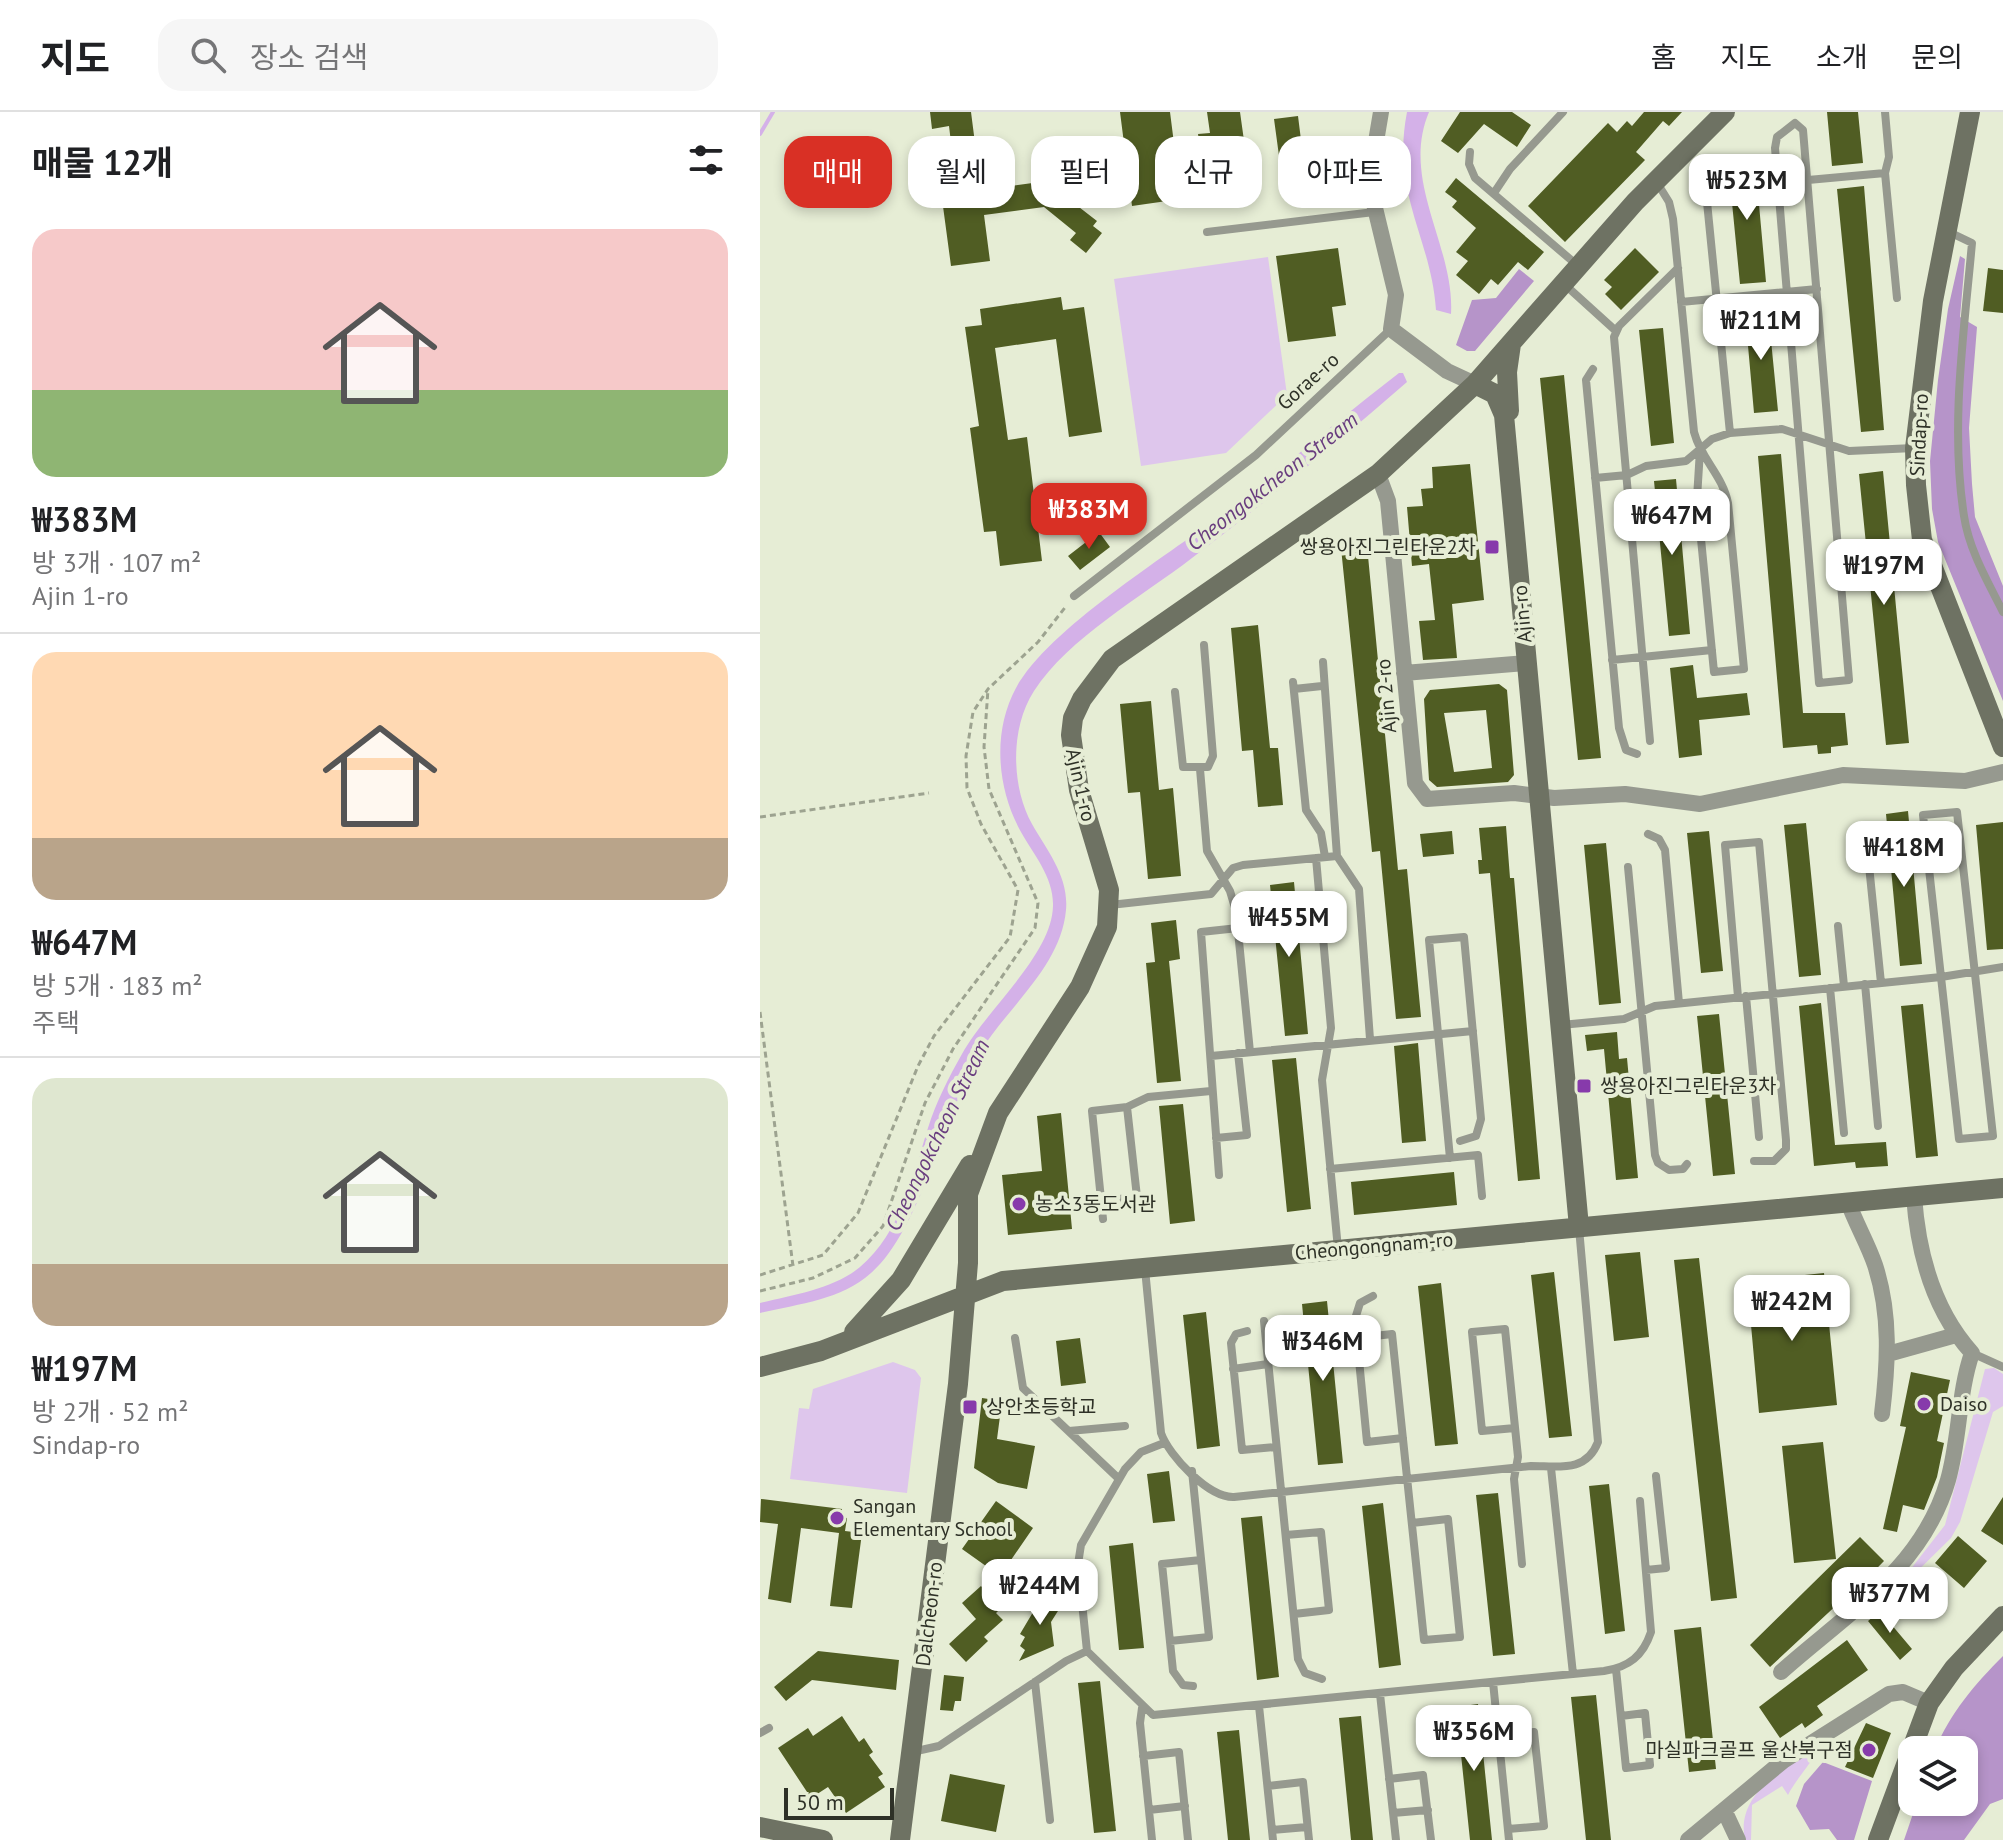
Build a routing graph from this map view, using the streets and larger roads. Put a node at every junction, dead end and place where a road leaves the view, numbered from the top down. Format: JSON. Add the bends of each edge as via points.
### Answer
{"nodes":[{"id":1,"x":1381,"y":112,"type":"edge"},
{"id":2,"x":1725,"y":112,"type":"edge"},
{"id":3,"x":1970,"y":112,"type":"edge"},
{"id":4,"x":1511,"y":342,"type":"junction"},
{"id":5,"x":1475,"y":384,"type":"junction"},
{"id":6,"x":1508,"y":455,"type":"junction"},
{"id":7,"x":1378,"y":474,"type":"junction"},
{"id":8,"x":1527,"y":663,"type":"junction"},
{"id":9,"x":1404,"y":673,"type":"junction"},
{"id":10,"x":2003,"y":747,"type":"edge"},
{"id":11,"x":2003,"y":772,"type":"edge"},
{"id":12,"x":1539,"y":796,"type":"junction"},
{"id":13,"x":986,"y":1142,"type":"junction"},
{"id":14,"x":2003,"y":1188,"type":"edge"},
{"id":15,"x":1914,"y":1196,"type":"junction"},
{"id":16,"x":1848,"y":1202,"type":"junction"},
{"id":17,"x":1579,"y":1227,"type":"junction"},
{"id":18,"x":966,"y":1293,"type":"junction"},
{"id":19,"x":1956,"y":1335,"type":"junction"},
{"id":20,"x":839,"y":1344,"type":"junction"},
{"id":21,"x":1888,"y":1354,"type":"junction"},
{"id":22,"x":760,"y":1367,"type":"edge"},
{"id":23,"x":1882,"y":1414,"type":"dead end"},
{"id":24,"x":2003,"y":1616,"type":"edge"},
{"id":25,"x":1781,"y":1672,"type":"dead end"},
{"id":26,"x":1929,"y":1703,"type":"junction"},
{"id":27,"x":1724,"y":1810,"type":"junction"},
{"id":28,"x":760,"y":1827,"type":"edge"},
{"id":29,"x":823,"y":1840,"type":"edge"},
{"id":30,"x":900,"y":1840,"type":"edge"},
{"id":31,"x":1688,"y":1840,"type":"edge"},
{"id":32,"x":1738,"y":1840,"type":"edge"},
{"id":33,"x":1878,"y":1840,"type":"edge"}],
"edges":[{"from":1,"to":5,"type":"street","via":[[1369,172],[1396,295],[1391,329],[1447,371]]},
{"from":2,"to":4,"type":"street","via":[[1577,265]]},
{"from":3,"to":10,"type":"street","name":"Sindap-ro","via":[[1933,301],[1915,448],[1922,540]]},
{"from":4,"to":5,"type":"street"},
{"from":4,"to":6,"type":"street"},
{"from":5,"to":6,"type":"street","name":"Ajin-ro","via":[[1495,394],[1503,406]]},
{"from":5,"to":7,"type":"street","name":"Ajin 1-ro"},
{"from":6,"to":8,"type":"street","name":"Ajin-ro"},
{"from":7,"to":9,"type":"street","name":"Ajin 2-ro","via":[[1388,501]]},
{"from":7,"to":13,"type":"street","name":"Ajin 1-ro","via":[[1112,659],[1088,688],[1073,718],[1072,758],[1102,861],[1110,905],[1105,936],[1095,962],[1055,1030],[1030,1060]]},
{"from":8,"to":9,"type":"street"},
{"from":8,"to":12,"type":"street","name":"Ajin-ro"},
{"from":9,"to":12,"type":"street","name":"Ajin 2-ro","via":[[1415,783],[1422,796]]},
{"from":11,"to":12,"type":"street","via":[[1965,781],[1834,776],[1708,803],[1625,794]]},
{"from":12,"to":17,"type":"street","name":"Ajin-ro"},
{"from":13,"to":18,"type":"street","name":"Ajin 1-ro","via":[[968,1194]]},
{"from":13,"to":20,"type":"street","via":[[901,1280],[876,1312]]},
{"from":14,"to":15,"type":"street","name":"Cheongongnam-ro"},
{"from":15,"to":16,"type":"street","name":"Cheongongnam-ro"},
{"from":15,"to":19,"type":"street","via":[[1927,1269]]},
{"from":16,"to":17,"type":"street","name":"Cheongongnam-ro"},
{"from":16,"to":21,"type":"street","via":[[1880,1282]]},
{"from":17,"to":18,"type":"street","name":"Cheongongnam-ro","via":[[1003,1281]]},
{"from":18,"to":20,"type":"street","name":"Cheongongnam-ro"},
{"from":18,"to":30,"type":"street","name":"Dalcheon-ro"},
{"from":19,"to":21,"type":"street"},
{"from":19,"to":25,"type":"street","via":[[1972,1353],[1949,1476],[1930,1529],[1891,1576]]},
{"from":20,"to":22,"type":"street","name":"Cheongongnam-ro"},
{"from":21,"to":23,"type":"street"},
{"from":24,"to":26,"type":"street"},
{"from":26,"to":27,"type":"street","via":[[1903,1692],[1889,1694],[1783,1761]]},
{"from":26,"to":33,"type":"street"},
{"from":27,"to":31,"type":"street"},
{"from":27,"to":32,"type":"street"},
{"from":28,"to":29,"type":"street"}]}
